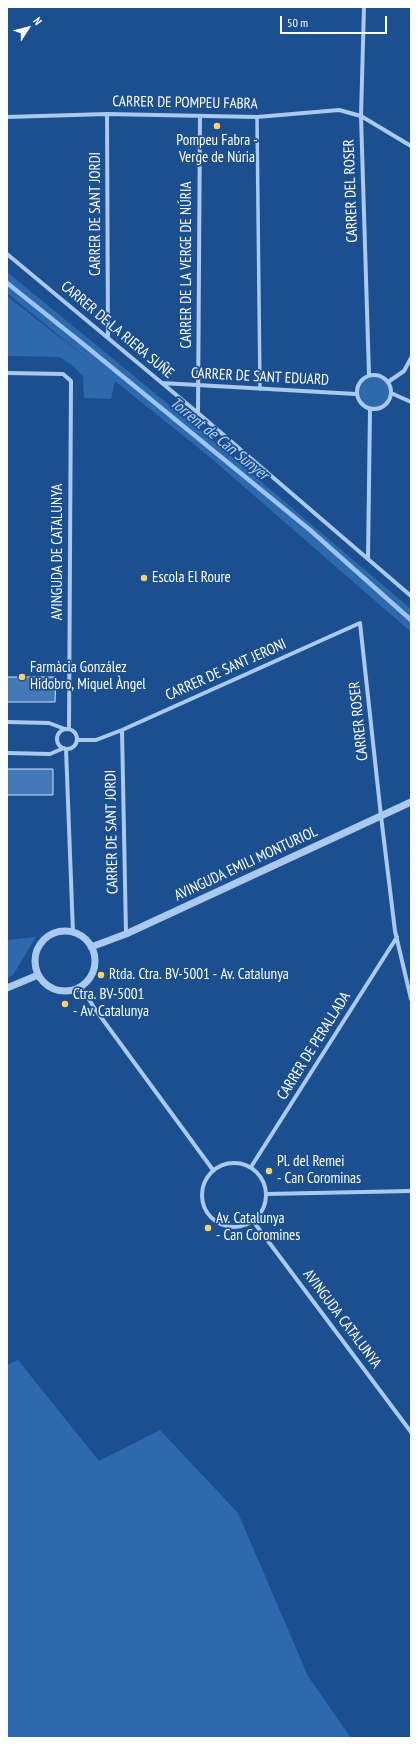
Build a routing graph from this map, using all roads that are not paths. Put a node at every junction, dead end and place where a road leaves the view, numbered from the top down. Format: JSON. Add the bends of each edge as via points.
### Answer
{"nodes":[{"id":1,"x":364,"y":7,"type":"edge"},
{"id":2,"x":107,"y":114,"type":"junction"},
{"id":3,"x":200,"y":116,"type":"junction"},
{"id":4,"x":361,"y":116,"type":"junction"},
{"id":5,"x":7,"y":117,"type":"edge"},
{"id":6,"x":257,"y":117,"type":"junction"},
{"id":7,"x":411,"y":146,"type":"edge"},
{"id":8,"x":7,"y":254,"type":"edge"},
{"id":9,"x":108,"y":338,"type":"junction"},
{"id":10,"x":411,"y":358,"type":"edge"},
{"id":11,"x":7,"y":373,"type":"edge"},
{"id":12,"x":369,"y":375,"type":"junction"},
{"id":13,"x":388,"y":382,"type":"junction"},
{"id":14,"x":162,"y":383,"type":"junction"},
{"id":15,"x":198,"y":386,"type":"junction"},
{"id":16,"x":260,"y":389,"type":"junction"},
{"id":17,"x":391,"y":393,"type":"junction"},
{"id":18,"x":356,"y":394,"type":"junction"},
{"id":19,"x":411,"y":402,"type":"edge"},
{"id":20,"x":370,"y":409,"type":"junction"},
{"id":21,"x":198,"y":414,"type":"junction"},
{"id":22,"x":368,"y":559,"type":"junction"},
{"id":23,"x":411,"y":596,"type":"edge"},
{"id":24,"x":360,"y":623,"type":"joint"},
{"id":25,"x":7,"y":722,"type":"edge"},
{"id":26,"x":67,"y":729,"type":"junction"},
{"id":27,"x":122,"y":730,"type":"junction"},
{"id":28,"x":77,"y":740,"type":"junction"},
{"id":29,"x":65,"y":748,"type":"junction"},
{"id":30,"x":7,"y":754,"type":"edge"},
{"id":31,"x":411,"y":802,"type":"edge"},
{"id":32,"x":381,"y":816,"type":"junction"},
{"id":33,"x":73,"y":933,"type":"junction"},
{"id":34,"x":126,"y":934,"type":"junction"},
{"id":35,"x":397,"y":937,"type":"junction"},
{"id":36,"x":92,"y":947,"type":"junction"},
{"id":37,"x":38,"y":975,"type":"junction"},
{"id":38,"x":81,"y":987,"type":"junction"},
{"id":39,"x":7,"y":988,"type":"edge"},
{"id":40,"x":411,"y":998,"type":"edge"},
{"id":41,"x":251,"y":1168,"type":"junction"},
{"id":42,"x":213,"y":1170,"type":"junction"},
{"id":43,"x":411,"y":1191,"type":"edge"},
{"id":44,"x":266,"y":1194,"type":"junction"},
{"id":45,"x":253,"y":1220,"type":"junction"},
{"id":46,"x":411,"y":1432,"type":"edge"}],
"edges":[{"from":1,"to":4,"type":"street","name":"CARRER DEL ROSER"},
{"from":2,"to":3,"type":"street","name":"CARRER DE POMPEU FABRA"},
{"from":2,"to":5,"type":"street","name":"CARRER DE POMPEU FABRA"},
{"from":2,"to":9,"type":"street","name":"CARRER DE SANT JORDI"},
{"from":3,"to":6,"type":"street","name":"CARRER DE POMPEU FABRA"},
{"from":3,"to":15,"type":"street","name":"CARRER DE LA VERGE DE NÚRIA"},
{"from":4,"to":6,"type":"street","name":"CARRER DE POMPEU FABRA","via":[[339,110]]},
{"from":4,"to":7,"type":"street","name":"CARRER DE POMPEU FABRA"},
{"from":4,"to":12,"type":"street","name":"CARRER DEL ROSER"},
{"from":6,"to":16,"type":"street"},
{"from":8,"to":9,"type":"street","name":"CARRER DE LA RIERA SUÑE"},
{"from":9,"to":14,"type":"street","name":"CARRER DE LA RIERA SUÑE"},
{"from":10,"to":13,"type":"street","via":[[404,371]]},
{"from":11,"to":26,"type":"street","name":"AVINGUDA DE CATALUNYA","via":[[63,374],[71,382]]},
{"from":12,"to":13,"type":"street","via":[[381,376]]},
{"from":12,"to":18,"type":"street","via":[[359,382]]},
{"from":13,"to":17,"type":"street"},
{"from":14,"to":15,"type":"street","name":"CARRER DE SANT EDUARD"},
{"from":14,"to":21,"type":"street","name":"CARRER DE LA RIERA SUÑE"},
{"from":15,"to":16,"type":"street","name":"CARRER DE SANT EDUARD"},
{"from":15,"to":21,"type":"street","name":"CARRER DE LA VERGE DE NÚRIA"},
{"from":16,"to":18,"type":"street","name":"CARRER DE SANT EDUARD"},
{"from":17,"to":19,"type":"street"},
{"from":17,"to":20,"type":"street","via":[[388,402],[383,406]]},
{"from":18,"to":20,"type":"street","via":[[362,405]]},
{"from":20,"to":22,"type":"street"},
{"from":21,"to":22,"type":"street","name":"CARRER DE LA RIERA SUÑE"},
{"from":22,"to":23,"type":"street","name":"CARRER DE LA RIERA SUÑE"},
{"from":24,"to":27,"type":"street","name":"CARRER DE SANT JERONI"},
{"from":24,"to":32,"type":"street","name":"CARRER ROSER"},
{"from":25,"to":26,"type":"street","via":[[49,723]]},
{"from":26,"to":28,"type":"street","via":[[75,733]]},
{"from":26,"to":29,"type":"street","via":[[60,731],[57,736],[58,744]]},
{"from":27,"to":28,"type":"street","name":"CARRER DE SANT JERONI","via":[[96,740]]},
{"from":27,"to":34,"type":"street","name":"CARRER DE SANT JORDI"},
{"from":28,"to":29,"type":"street","via":[[74,746]]},
{"from":29,"to":30,"type":"street","via":[[50,754]]},
{"from":29,"to":33,"type":"street"},
{"from":31,"to":32,"type":"street","name":"AVINGUDA EMILI MONTURIOL"},
{"from":32,"to":34,"type":"street","name":"AVINGUDA EMILI MONTURIOL"},
{"from":32,"to":35,"type":"street","name":"CARRER ROSER"},
{"from":33,"to":36,"type":"street","via":[[78,934]]},
{"from":33,"to":37,"type":"street","via":[[53,934],[42,943],[36,959]]},
{"from":34,"to":36,"type":"street","name":"AVINGUDA EMILI MONTURIOL"},
{"from":35,"to":40,"type":"street","name":"CARRER ROSER"},
{"from":35,"to":41,"type":"street","name":"CARRER DE PERALLADA"},
{"from":36,"to":38,"type":"street","via":[[95,962],[93,973]]},
{"from":37,"to":38,"type":"street","via":[[57,990]]},
{"from":37,"to":39,"type":"street"},
{"from":38,"to":42,"type":"street","via":[[94,1009]]},
{"from":41,"to":42,"type":"street","via":[[233,1162],[222,1164]]},
{"from":41,"to":44,"type":"street","via":[[259,1175]]},
{"from":42,"to":45,"type":"street","via":[[203,1184],[201,1195],[208,1214],[224,1225],[235,1227]]},
{"from":43,"to":44,"type":"street"},
{"from":44,"to":45,"type":"street","via":[[261,1212]]},
{"from":45,"to":46,"type":"street","name":"AVINGUDA CATALUNYA"}]}
